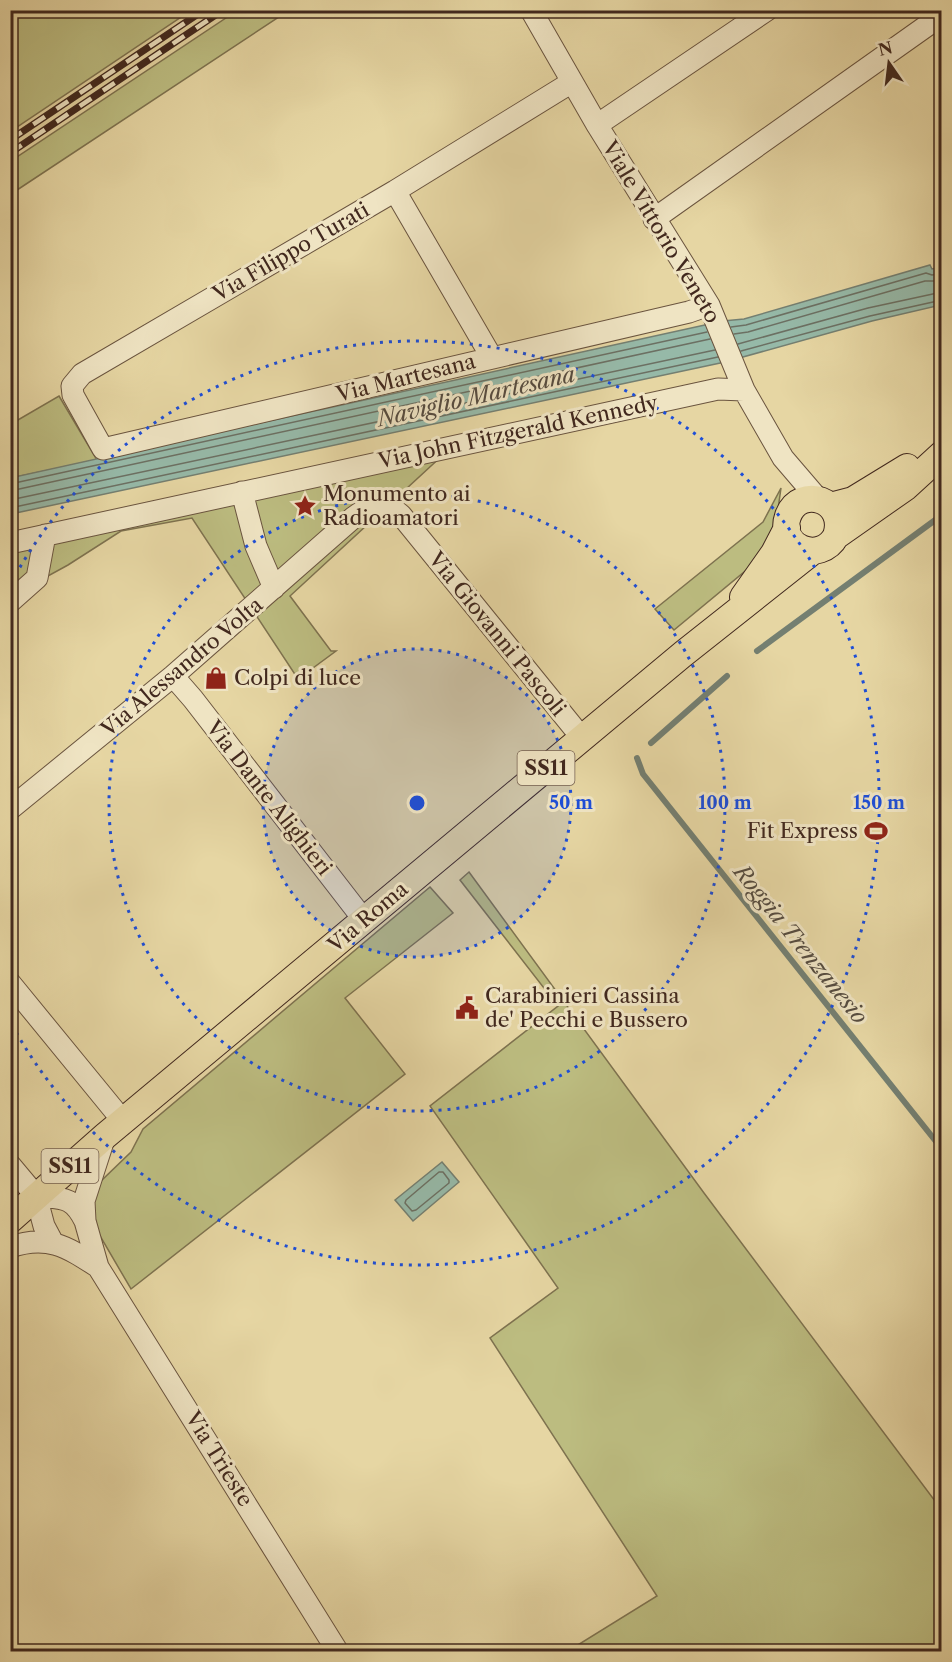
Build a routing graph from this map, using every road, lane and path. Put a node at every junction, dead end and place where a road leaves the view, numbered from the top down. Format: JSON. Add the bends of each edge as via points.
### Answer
{"nodes":[{"id":1,"x":531,"y":10,"type":"edge"},
{"id":2,"x":767,"y":10,"type":"edge"},
{"id":3,"x":942,"y":15,"type":"edge"},
{"id":4,"x":572,"y":82,"type":"junction"},
{"id":5,"x":597,"y":125,"type":"junction"},
{"id":6,"x":395,"y":191,"type":"junction"},
{"id":7,"x":654,"y":219,"type":"junction"},
{"id":8,"x":712,"y":314,"type":"junction"},
{"id":9,"x":492,"y":358,"type":"junction"},
{"id":10,"x":744,"y":390,"type":"junction"},
{"id":11,"x":103,"y":449,"type":"joint"},
{"id":12,"x":942,"y":449,"type":"edge"},
{"id":13,"x":942,"y":454,"type":"edge"},
{"id":14,"x":783,"y":458,"type":"junction"},
{"id":15,"x":242,"y":492,"type":"junction"},
{"id":16,"x":824,"y":503,"type":"junction"},
{"id":17,"x":790,"y":519,"type":"junction"},
{"id":18,"x":45,"y":535,"type":"junction"},
{"id":19,"x":836,"y":536,"type":"junction"},
{"id":20,"x":10,"y":543,"type":"edge"},
{"id":21,"x":813,"y":551,"type":"junction"},
{"id":22,"x":274,"y":588,"type":"junction"},
{"id":23,"x":10,"y":602,"type":"edge"},
{"id":24,"x":728,"y":616,"type":"junction"},
{"id":25,"x":173,"y":676,"type":"junction"},
{"id":26,"x":582,"y":738,"type":"junction"},
{"id":27,"x":10,"y":809,"type":"edge"},
{"id":28,"x":364,"y":920,"type":"junction"},
{"id":29,"x":10,"y":983,"type":"edge"},
{"id":30,"x":114,"y":1128,"type":"junction"},
{"id":31,"x":10,"y":1165,"type":"edge"},
{"id":32,"x":36,"y":1196,"type":"junction"},
{"id":33,"x":10,"y":1220,"type":"edge"},
{"id":34,"x":85,"y":1221,"type":"junction"},
{"id":35,"x":53,"y":1243,"type":"junction"},
{"id":36,"x":10,"y":1246,"type":"edge"},
{"id":37,"x":98,"y":1267,"type":"junction"},
{"id":38,"x":338,"y":1652,"type":"edge"}],
"edges":[{"from":1,"to":4,"type":"street","name":"Viale Vittorio Veneto"},
{"from":2,"to":5,"type":"street"},
{"from":3,"to":7,"type":"street"},
{"from":4,"to":5,"type":"street","name":"Viale Vittorio Veneto"},
{"from":4,"to":6,"type":"street","name":"Via Filippo Turati"},
{"from":5,"to":7,"type":"street","name":"Viale Vittorio Veneto"},
{"from":6,"to":9,"type":"street"},
{"from":6,"to":11,"type":"street","name":"Via Filippo Turati","via":[[78,377],[72,386],[73,395]]},
{"from":7,"to":8,"type":"street","name":"Viale Vittorio Veneto"},
{"from":8,"to":9,"type":"street","name":"Via Martesana","via":[[689,312]]},
{"from":8,"to":10,"type":"street","name":"Viale Vittorio Veneto"},
{"from":9,"to":11,"type":"street","name":"Via Martesana"},
{"from":10,"to":14,"type":"street","name":"Viale Vittorio Veneto"},
{"from":10,"to":15,"type":"street","name":"Via John Fitzgerald Kennedy","via":[[718,389]]},
{"from":12,"to":16,"type":"main road","via":[[853,500]]},
{"from":13,"to":19,"type":"main road","name":"Via Roma","number":"SS11","via":[[906,487]]},
{"from":14,"to":16,"type":"street","name":"Viale Vittorio Veneto"},
{"from":14,"to":17,"type":"street","name":"Viale Vittorio Veneto","via":[[792,487]]},
{"from":15,"to":18,"type":"street","name":"Via John Fitzgerald Kennedy"},
{"from":15,"to":22,"type":"street","name":"Via Alessandro Volta","via":[[256,546]]},
{"from":16,"to":17,"type":"main road","via":[[806,500]]},
{"from":16,"to":19,"type":"main road","via":[[838,520]]},
{"from":17,"to":21,"type":"main road","via":[[794,543]]},
{"from":17,"to":24,"type":"main road","name":"Via Roma","number":"SS11","via":[[769,561]]},
{"from":18,"to":20,"type":"street","name":"Via John Fitzgerald Kennedy"},
{"from":18,"to":23,"type":"street","via":[[37,578]]},
{"from":19,"to":21,"type":"main road","name":"Via Roma","number":"SS11","via":[[825,548]]},
{"from":21,"to":24,"type":"main road","name":"Via Roma","number":"SS11"},
{"from":22,"to":25,"type":"street","name":"Via Alessandro Volta"},
{"from":22,"to":26,"type":"street","name":"Via Giovanni Pascoli","via":[[361,512],[372,506],[389,505]]},
{"from":24,"to":26,"type":"main road","name":"Via Roma","number":"SS11"},
{"from":25,"to":27,"type":"street","name":"Via Alessandro Volta"},
{"from":25,"to":28,"type":"street","name":"Via Dante Alighieri"},
{"from":26,"to":28,"type":"main road","name":"Via Roma","number":"SS11"},
{"from":28,"to":30,"type":"main road","name":"Via Roma","number":"SS11"},
{"from":29,"to":30,"type":"street"},
{"from":30,"to":32,"type":"main road","name":"Via Roma","number":"SS11"},
{"from":30,"to":34,"type":"street","name":"Via Trieste","via":[[86,1192]]},
{"from":31,"to":32,"type":"street"},
{"from":32,"to":33,"type":"main road","name":"Via Roma","number":"SS11"},
{"from":32,"to":34,"type":"street","name":"Via Trieste","via":[[73,1203]]},
{"from":32,"to":35,"type":"street"},
{"from":34,"to":37,"type":"street","name":"Via Trieste"},
{"from":35,"to":36,"type":"street","name":"Via Trieste","via":[[34,1241]]},
{"from":35,"to":37,"type":"street","name":"Via Trieste"},
{"from":37,"to":38,"type":"street","name":"Via Trieste"}]}
